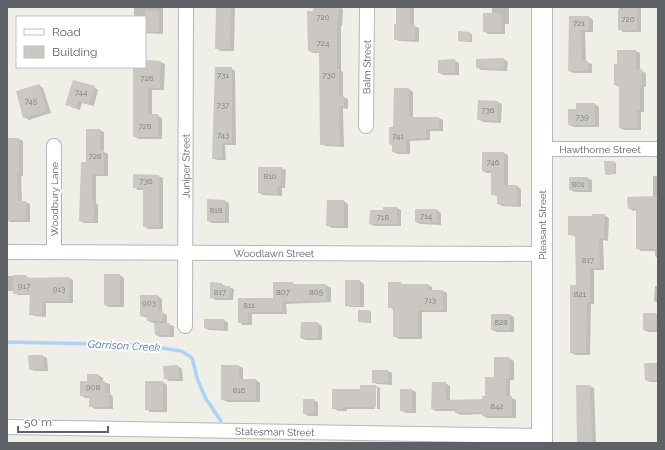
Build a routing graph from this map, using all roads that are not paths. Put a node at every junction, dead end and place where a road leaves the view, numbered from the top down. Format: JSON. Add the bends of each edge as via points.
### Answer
{"nodes":[{"id":1,"x":186,"y":7,"type":"edge"},
{"id":2,"x":367,"y":7,"type":"edge"},
{"id":3,"x":542,"y":7,"type":"edge"},
{"id":4,"x":366,"y":126,"type":"dead end"},
{"id":5,"x":54,"y":146,"type":"dead end"},
{"id":6,"x":542,"y":149,"type":"junction"},
{"id":7,"x":658,"y":149,"type":"edge"},
{"id":8,"x":7,"y":252,"type":"edge"},
{"id":9,"x":54,"y":252,"type":"junction"},
{"id":10,"x":185,"y":252,"type":"junction"},
{"id":11,"x":542,"y":254,"type":"junction"},
{"id":12,"x":185,"y":326,"type":"dead end"},
{"id":13,"x":7,"y":427,"type":"edge"},
{"id":14,"x":191,"y":437,"type":"edge"},
{"id":15,"x":542,"y":439,"type":"edge"}],
"edges":[{"from":1,"to":10,"type":"street","name":"Juniper Street"},
{"from":2,"to":4,"type":"street","name":"Balm Street"},
{"from":3,"to":6,"type":"street","name":"Pleasant Street"},
{"from":5,"to":9,"type":"street","name":"Woodbury Lane"},
{"from":6,"to":7,"type":"street","name":"Hawthorne Street"},
{"from":6,"to":11,"type":"street","name":"Pleasant Street"},
{"from":8,"to":9,"type":"street","name":"Woodlawn Street"},
{"from":9,"to":10,"type":"street","name":"Woodlawn Street"},
{"from":10,"to":11,"type":"street","name":"Woodlawn Street"},
{"from":10,"to":12,"type":"street","name":"Juniper Street"},
{"from":11,"to":15,"type":"street","name":"Pleasant Street"},
{"from":13,"to":14,"type":"street","name":"Statesman Street"},
{"from":14,"to":15,"type":"street","name":"Statesman Street"}]}
